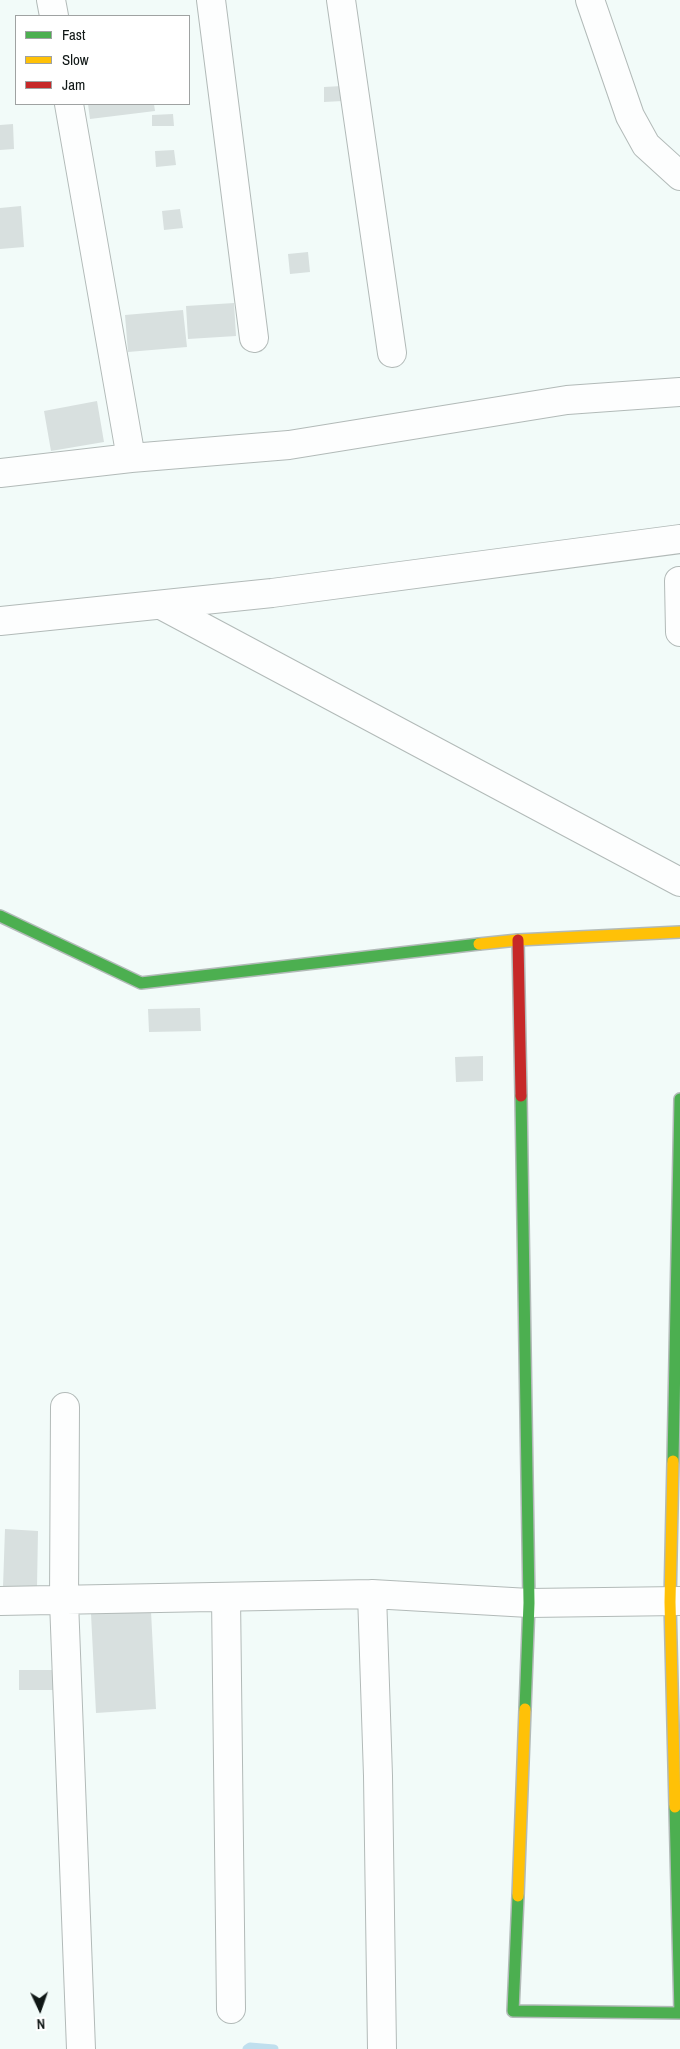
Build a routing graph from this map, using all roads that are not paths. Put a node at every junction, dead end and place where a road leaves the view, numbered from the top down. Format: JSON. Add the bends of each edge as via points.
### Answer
{"nodes":[{"id":1,"x":51,"y":0,"type":"edge"},
{"id":2,"x":211,"y":0,"type":"edge"},
{"id":3,"x":341,"y":0,"type":"edge"},
{"id":4,"x":590,"y":0,"type":"edge"},
{"id":5,"x":54,"y":15,"type":"edge"},
{"id":6,"x":69,"y":105,"type":"edge"},
{"id":7,"x":680,"y":176,"type":"edge"},
{"id":8,"x":254,"y":338,"type":"dead end"},
{"id":9,"x":392,"y":353,"type":"dead end"},
{"id":10,"x":680,"y":392,"type":"edge"},
{"id":11,"x":131,"y":458,"type":"junction"},
{"id":12,"x":0,"y":473,"type":"edge"},
{"id":13,"x":680,"y":539,"type":"edge"},
{"id":14,"x":679,"y":581,"type":"dead end"},
{"id":15,"x":161,"y":605,"type":"junction"},
{"id":16,"x":0,"y":621,"type":"edge"},
{"id":17,"x":680,"y":632,"type":"edge"},
{"id":18,"x":680,"y":882,"type":"edge"},
{"id":19,"x":0,"y":916,"type":"edge"},
{"id":20,"x":680,"y":932,"type":"edge"},
{"id":21,"x":518,"y":940,"type":"junction"},
{"id":22,"x":680,"y":1099,"type":"edge"},
{"id":23,"x":65,"y":1407,"type":"dead end"},
{"id":24,"x":372,"y":1594,"type":"junction"},
{"id":25,"x":226,"y":1597,"type":"junction"},
{"id":26,"x":0,"y":1601,"type":"edge"},
{"id":27,"x":64,"y":1602,"type":"junction"},
{"id":28,"x":675,"y":1602,"type":"edge"},
{"id":29,"x":530,"y":1603,"type":"junction"},
{"id":30,"x":231,"y":2009,"type":"dead end"},
{"id":31,"x":81,"y":2049,"type":"edge"},
{"id":32,"x":382,"y":2049,"type":"edge"}],
"edges":[{"from":1,"to":5,"type":"street"},
{"from":2,"to":8,"type":"street"},
{"from":3,"to":9,"type":"street"},
{"from":4,"to":7,"type":"street","via":[[630,116],[646,145]]},
{"from":6,"to":11,"type":"street"},
{"from":10,"to":11,"type":"street","via":[[567,400],[289,445]]},
{"from":11,"to":12,"type":"street"},
{"from":13,"to":15,"type":"street"},
{"from":14,"to":17,"type":"street"},
{"from":15,"to":16,"type":"street"},
{"from":15,"to":18,"type":"street"},
{"from":19,"to":21,"type":"street","via":[[141,983]]},
{"from":20,"to":21,"type":"street"},
{"from":21,"to":29,"type":"street"},
{"from":22,"to":28,"type":"street"},
{"from":23,"to":27,"type":"street"},
{"from":24,"to":25,"type":"street"},
{"from":24,"to":29,"type":"street"},
{"from":24,"to":32,"type":"street"},
{"from":25,"to":27,"type":"street"},
{"from":25,"to":30,"type":"street"},
{"from":26,"to":27,"type":"street"},
{"from":27,"to":31,"type":"street"},
{"from":28,"to":29,"type":"street"},
{"from":28,"to":29,"type":"street","via":[[680,2013],[512,2011]]}]}
